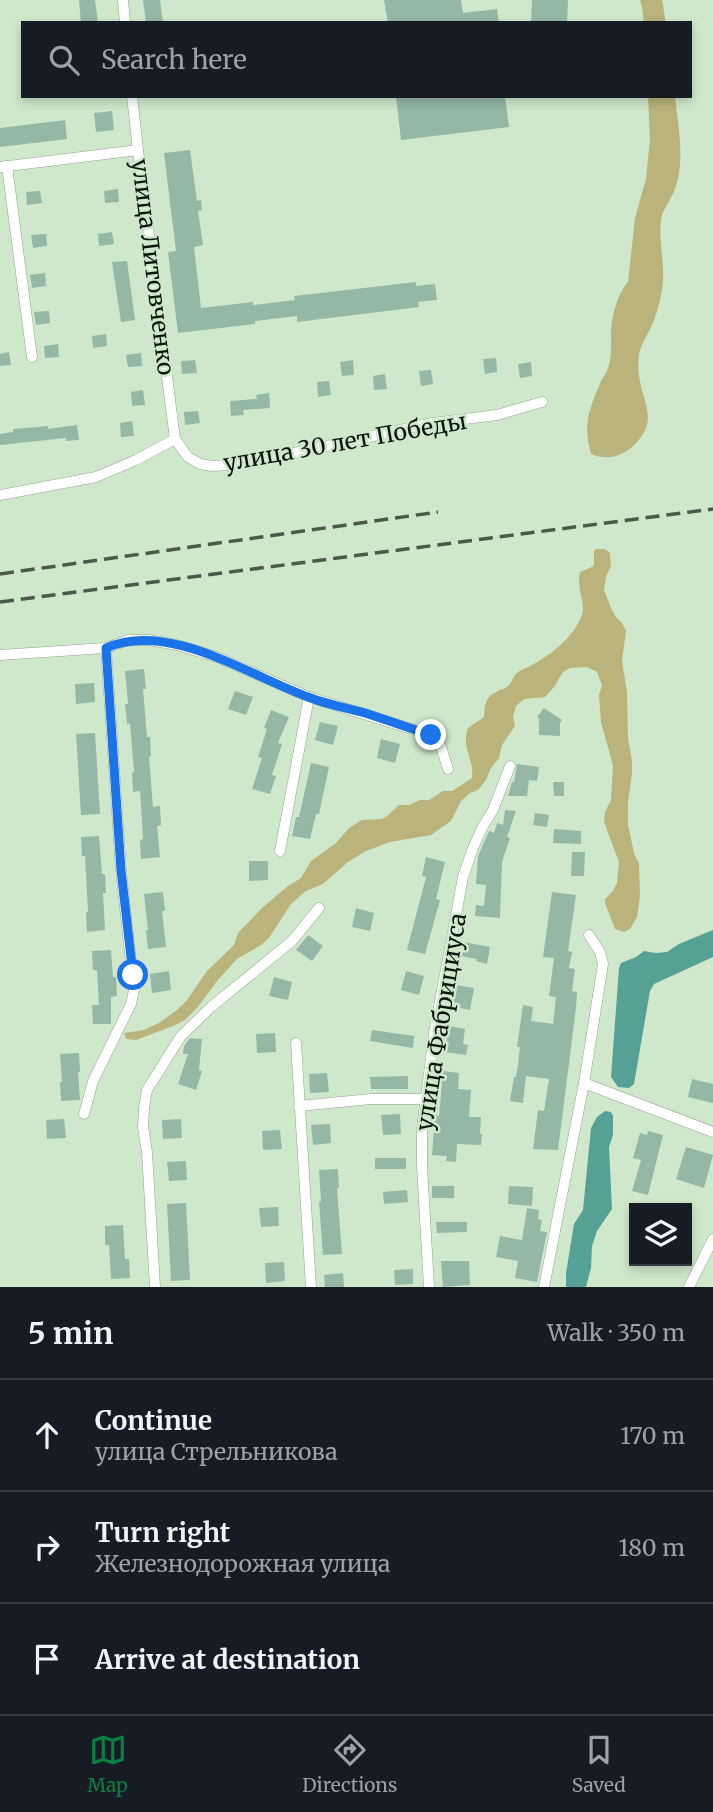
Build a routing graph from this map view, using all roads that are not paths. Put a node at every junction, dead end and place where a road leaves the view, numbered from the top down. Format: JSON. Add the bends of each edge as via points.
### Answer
{"nodes":[{"id":1,"x":123,"y":0,"type":"edge"},
{"id":2,"x":125,"y":21,"type":"edge"},
{"id":3,"x":132,"y":98,"type":"edge"},
{"id":4,"x":138,"y":150,"type":"junction"},
{"id":5,"x":4,"y":167,"type":"edge"},
{"id":6,"x":32,"y":357,"type":"dead end"},
{"id":7,"x":542,"y":402,"type":"dead end"},
{"id":8,"x":175,"y":439,"type":"junction"},
{"id":9,"x":0,"y":495,"type":"edge"},
{"id":10,"x":106,"y":648,"type":"junction"},
{"id":11,"x":0,"y":655,"type":"edge"},
{"id":12,"x":309,"y":697,"type":"junction"},
{"id":13,"x":510,"y":766,"type":"dead end"},
{"id":14,"x":448,"y":769,"type":"dead end"},
{"id":15,"x":280,"y":851,"type":"dead end"},
{"id":16,"x":319,"y":908,"type":"dead end"},
{"id":17,"x":589,"y":935,"type":"dead end"},
{"id":18,"x":296,"y":1044,"type":"dead end"},
{"id":19,"x":584,"y":1083,"type":"junction"},
{"id":20,"x":425,"y":1099,"type":"junction"},
{"id":21,"x":299,"y":1106,"type":"junction"},
{"id":22,"x":84,"y":1114,"type":"dead end"},
{"id":23,"x":713,"y":1132,"type":"edge"},
{"id":24,"x":713,"y":1239,"type":"edge"},
{"id":25,"x":155,"y":1287,"type":"edge"},
{"id":26,"x":310,"y":1287,"type":"edge"},
{"id":27,"x":429,"y":1287,"type":"edge"},
{"id":28,"x":544,"y":1287,"type":"edge"},
{"id":29,"x":689,"y":1287,"type":"edge"}],
"edges":[{"from":1,"to":2,"type":"street"},
{"from":3,"to":4,"type":"street","name":"улица Литовченко"},
{"from":4,"to":5,"type":"street"},
{"from":4,"to":8,"type":"street","name":"улица Литовченко"},
{"from":5,"to":6,"type":"street"},
{"from":7,"to":8,"type":"street","name":"улица 30 лет Победы","via":[[497,415],[433,423],[229,465],[200,464],[188,457]]},
{"from":8,"to":9,"type":"street","via":[[96,477]]},
{"from":10,"to":11,"type":"street"},
{"from":10,"to":12,"type":"street","via":[[128,640],[177,645],[218,657]]},
{"from":10,"to":22,"type":"street","via":[[134,990],[93,1081]]},
{"from":12,"to":14,"type":"street","via":[[431,735],[441,747]]},
{"from":12,"to":15,"type":"street"},
{"from":13,"to":20,"type":"street","name":"улица Фабрициуса","via":[[463,877]]},
{"from":16,"to":25,"type":"street","via":[[292,941],[181,1036],[147,1090],[143,1127]]},
{"from":17,"to":19,"type":"street","via":[[603,964]]},
{"from":18,"to":21,"type":"street"},
{"from":19,"to":23,"type":"street"},
{"from":19,"to":28,"type":"street"},
{"from":20,"to":21,"type":"street"},
{"from":20,"to":27,"type":"street","name":"улица Фабрициуса","via":[[422,1166]]},
{"from":21,"to":26,"type":"street"},
{"from":24,"to":29,"type":"street"}]}
